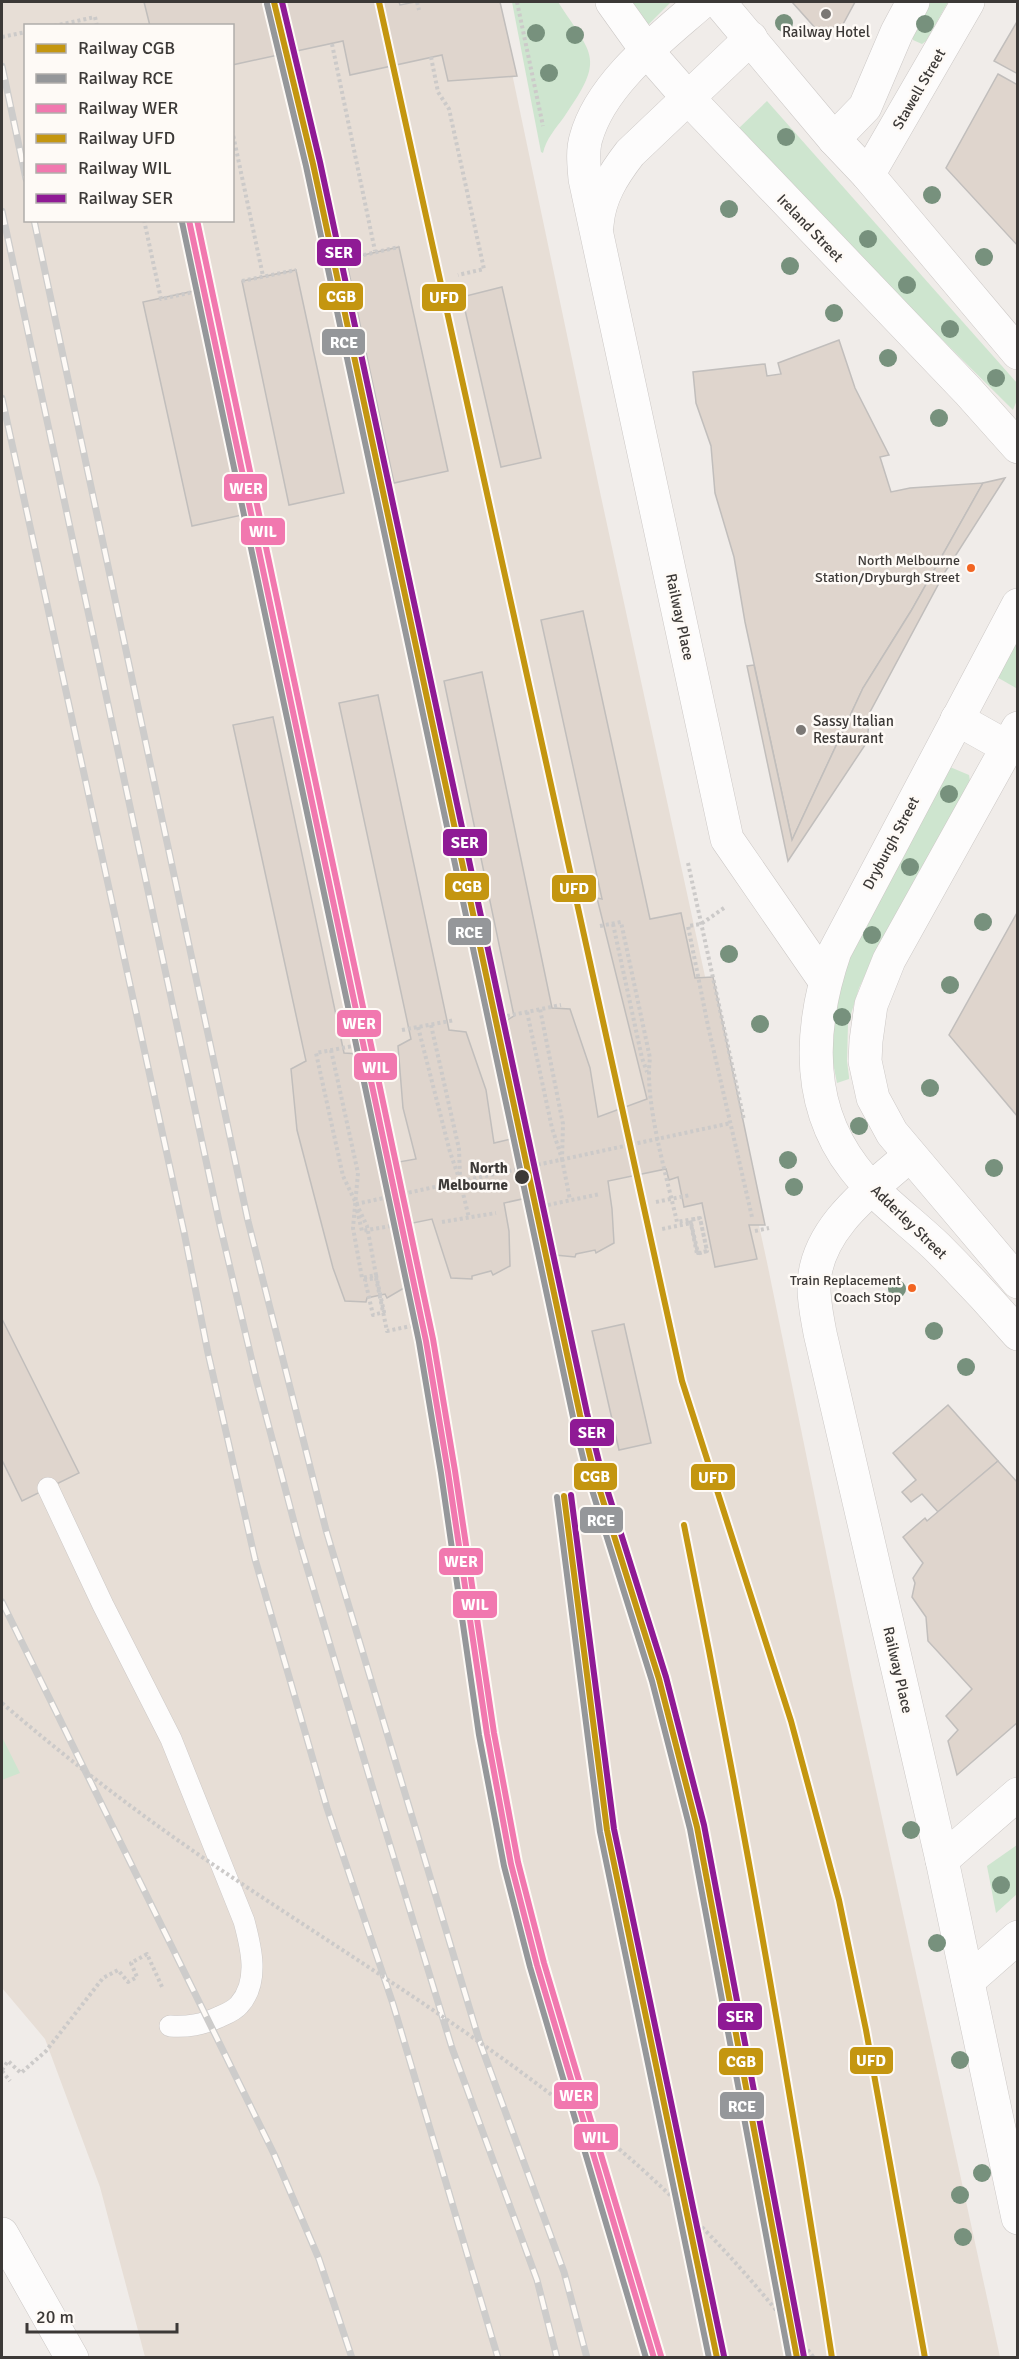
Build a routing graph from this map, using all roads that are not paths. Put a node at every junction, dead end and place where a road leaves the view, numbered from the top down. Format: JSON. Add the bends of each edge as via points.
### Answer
{"nodes":[{"id":1,"x":612,"y":2,"type":"edge"},
{"id":2,"x":702,"y":2,"type":"edge"},
{"id":3,"x":719,"y":2,"type":"edge"},
{"id":4,"x":913,"y":2,"type":"edge"},
{"id":5,"x":968,"y":2,"type":"edge"},
{"id":6,"x":751,"y":39,"type":"junction"},
{"id":7,"x":646,"y":51,"type":"junction"},
{"id":8,"x":688,"y":98,"type":"junction"},
{"id":9,"x":834,"y":140,"type":"junction"},
{"id":10,"x":868,"y":175,"type":"junction"},
{"id":11,"x":597,"y":227,"type":"junction"},
{"id":12,"x":1017,"y":353,"type":"edge"},
{"id":13,"x":1017,"y":447,"type":"edge"},
{"id":14,"x":1017,"y":605,"type":"edge"},
{"id":15,"x":957,"y":720,"type":"junction"},
{"id":16,"x":1012,"y":737,"type":"edge"},
{"id":17,"x":825,"y":981,"type":"junction"},
{"id":18,"x":820,"y":1097,"type":"joint"},
{"id":19,"x":910,"y":1155,"type":"junction"},
{"id":20,"x":873,"y":1188,"type":"junction"},
{"id":21,"x":1017,"y":1282,"type":"edge"},
{"id":22,"x":1017,"y":1334,"type":"edge"},
{"id":23,"x":48,"y":1488,"type":"dead end"},
{"id":24,"x":1017,"y":1794,"type":"edge"},
{"id":25,"x":942,"y":1860,"type":"junction"},
{"id":26,"x":1017,"y":1937,"type":"edge"},
{"id":27,"x":968,"y":1981,"type":"junction"},
{"id":28,"x":176,"y":2026,"type":"road end"},
{"id":29,"x":1017,"y":2218,"type":"edge"},
{"id":30,"x":2,"y":2234,"type":"edge"},
{"id":31,"x":72,"y":2358,"type":"edge"}],
"edges":[{"from":1,"to":7,"type":"main road","name":"Ireland Street"},
{"from":2,"to":7,"type":"main road","name":"Railway Place"},
{"from":3,"to":6,"type":"main road"},
{"from":4,"to":9,"type":"main road","via":[[865,107]]},
{"from":5,"to":10,"type":"main road","name":"Stawell Street"},
{"from":6,"to":8,"type":"main road","name":"Railway Place"},
{"from":6,"to":9,"type":"main road"},
{"from":7,"to":8,"type":"main road","name":"Ireland Street"},
{"from":7,"to":11,"type":"main road","name":"Railway Place","via":[[600,105],[585,140],[585,179]]},
{"from":8,"to":11,"type":"main road","name":"Railway Place","via":[[619,167],[603,197]]},
{"from":8,"to":13,"type":"main road","name":"Ireland Street"},
{"from":9,"to":10,"type":"main road"},
{"from":10,"to":12,"type":"main road"},
{"from":11,"to":17,"type":"main road","name":"Railway Place","via":[[727,839]]},
{"from":14,"to":15,"type":"main road","name":"Dryburgh Street"},
{"from":15,"to":16,"type":"main road"},
{"from":15,"to":17,"type":"main road","name":"Dryburgh Street","via":[[848,923]]},
{"from":16,"to":19,"type":"main road","via":[[901,937],[871,1005],[865,1061],[870,1084],[881,1114]]},
{"from":17,"to":18,"type":"main road","name":"Dryburgh Street","via":[[815,1047]]},
{"from":18,"to":20,"type":"main road","name":"Adderley Street","via":[[847,1158]]},
{"from":19,"to":20,"type":"main road","name":"Railway Place"},
{"from":19,"to":21,"type":"main road"},
{"from":20,"to":22,"type":"main road","name":"Adderley Street","via":[[937,1247]]},
{"from":20,"to":25,"type":"main road","name":"Railway Place","via":[[839,1222],[824,1244],[816,1266],[814,1299]]},
{"from":23,"to":28,"type":"lane","via":[[171,1739],[250,1944],[250,1982],[239,2006],[202,2025]]},
{"from":24,"to":25,"type":"main road"},
{"from":25,"to":27,"type":"main road","name":"Railway Place"},
{"from":26,"to":27,"type":"main road"},
{"from":27,"to":29,"type":"main road","name":"Railway Place"},
{"from":30,"to":31,"type":"main road"}]}
